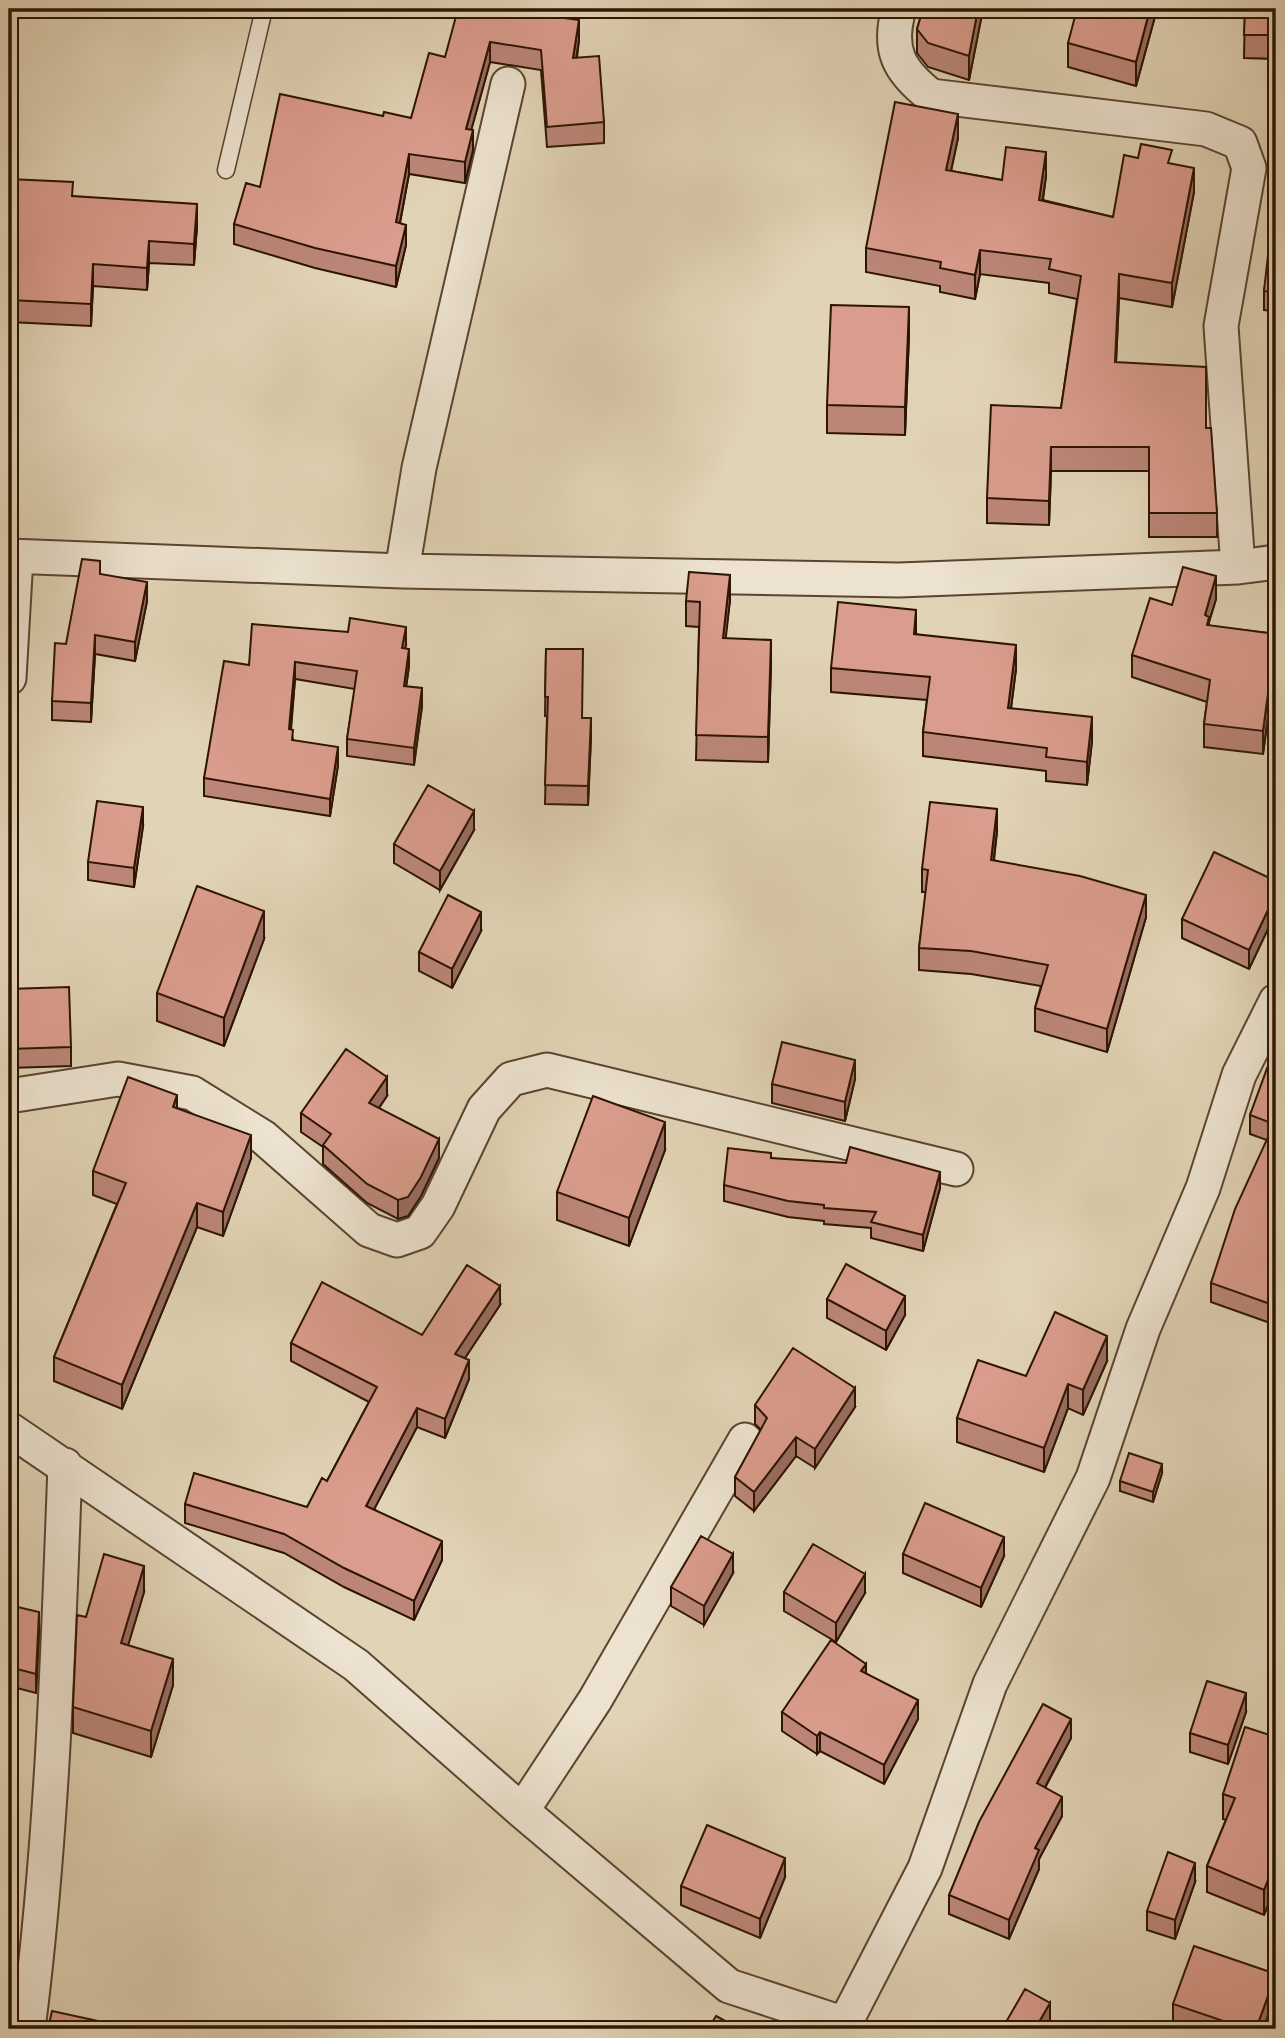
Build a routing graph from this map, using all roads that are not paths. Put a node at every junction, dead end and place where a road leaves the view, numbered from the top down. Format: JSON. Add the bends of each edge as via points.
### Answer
{"nodes":[{"id":1,"x":264,"y":9,"type":"edge"},
{"id":2,"x":899,"y":9,"type":"edge"},
{"id":3,"x":508,"y":84,"type":"dead end"},
{"id":4,"x":226,"y":170,"type":"dead end"},
{"id":5,"x":12,"y":557,"type":"edge"},
{"id":6,"x":1276,"y":562,"type":"edge"},
{"id":7,"x":1238,"y":567,"type":"junction"},
{"id":8,"x":402,"y":571,"type":"junction"},
{"id":9,"x":9,"y":678,"type":"edge"},
{"id":10,"x":1276,"y":1001,"type":"edge"},
{"id":11,"x":9,"y":1096,"type":"edge"},
{"id":12,"x":956,"y":1169,"type":"dead end"},
{"id":13,"x":9,"y":1429,"type":"edge"},
{"id":14,"x":744,"y":1440,"type":"dead end"},
{"id":15,"x":65,"y":1465,"type":"junction"},
{"id":16,"x":522,"y":1811,"type":"junction"},
{"id":17,"x":846,"y":2027,"type":"edge"},
{"id":18,"x":28,"y":2029,"type":"edge"}],
"edges":[{"from":1,"to":4,"type":"lane"},
{"from":2,"to":7,"type":"street","via":[[895,55],[911,80],[931,96],[1206,129],[1240,143],[1249,168],[1221,326]]},
{"from":3,"to":8,"type":"street","via":[[419,468]]},
{"from":5,"to":8,"type":"street"},
{"from":5,"to":9,"type":"street"},
{"from":6,"to":7,"type":"street"},
{"from":7,"to":8,"type":"street","via":[[899,580]]},
{"from":10,"to":17,"type":"street","via":[[1240,1075],[1203,1188],[1143,1329],[1093,1478],[990,1684],[925,1868]]},
{"from":11,"to":12,"type":"street","via":[[118,1079],[192,1093],[263,1137],[369,1230],[397,1240],[421,1232],[484,1109],[511,1079],[547,1070]]},
{"from":13,"to":15,"type":"street"},
{"from":14,"to":16,"type":"street","via":[[595,1700]]},
{"from":15,"to":16,"type":"street","via":[[356,1665]]},
{"from":15,"to":18,"type":"street","via":[[42,1917]]},
{"from":16,"to":17,"type":"street","via":[[729,1986]]}]}
